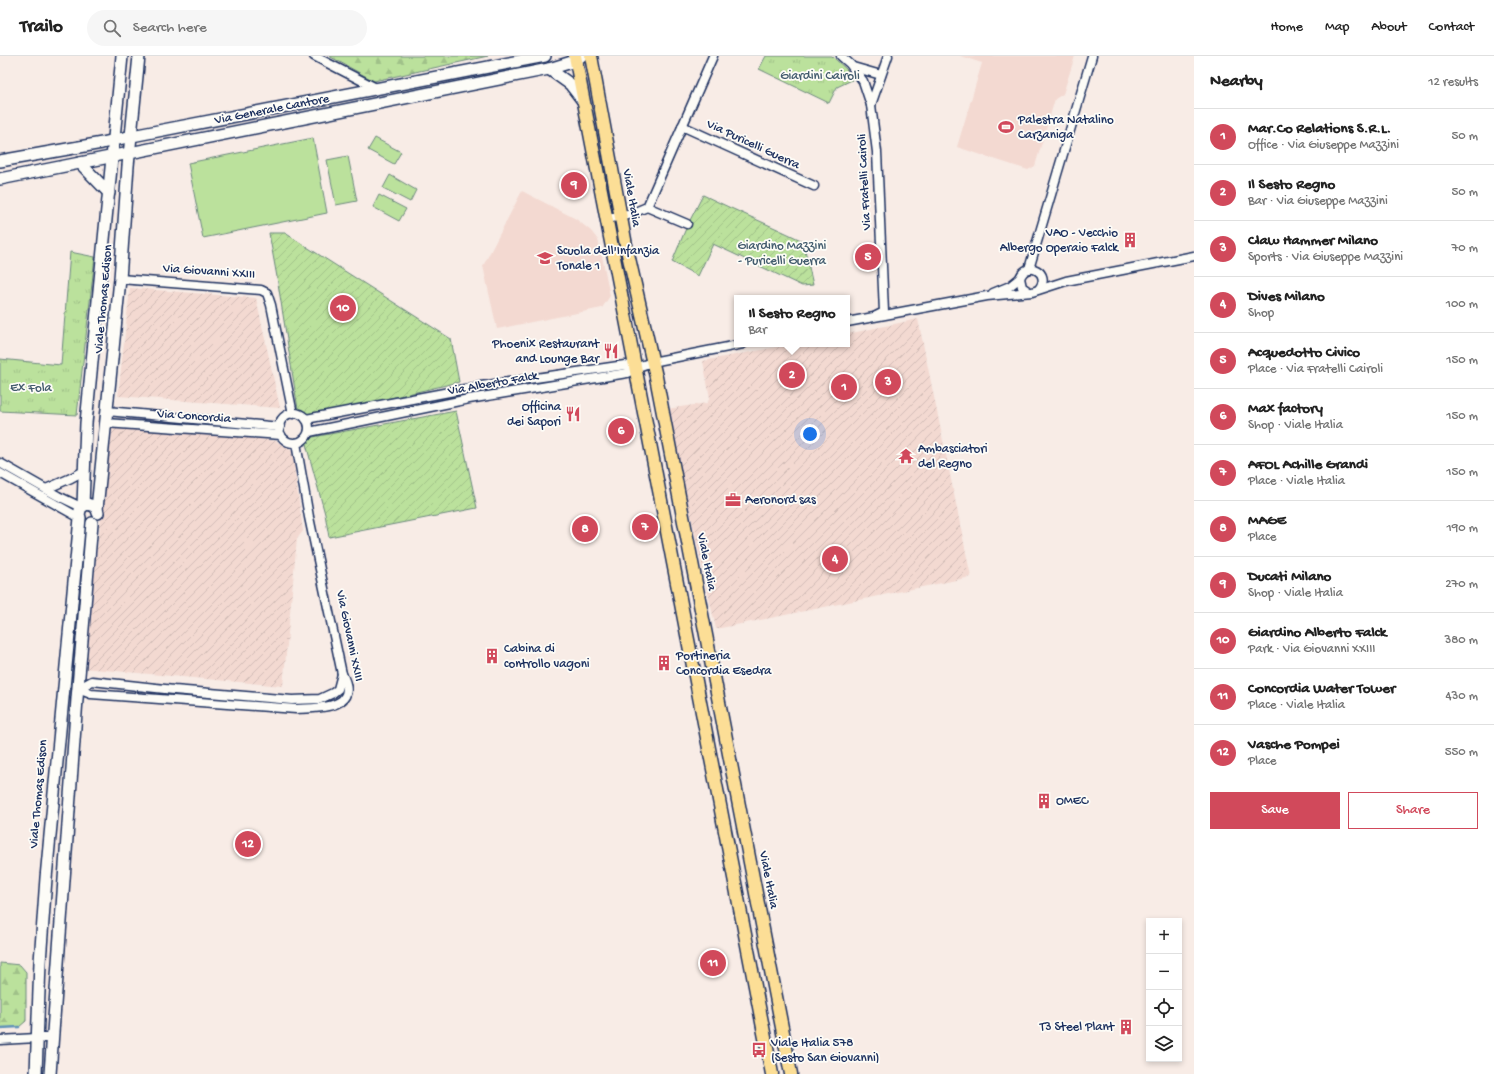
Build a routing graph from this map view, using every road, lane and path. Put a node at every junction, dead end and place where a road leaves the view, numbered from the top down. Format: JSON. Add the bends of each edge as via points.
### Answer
{"nodes":[{"id":1,"x":122,"y":56,"type":"edge"},
{"id":2,"x":139,"y":56,"type":"edge"},
{"id":3,"x":314,"y":56,"type":"edge"},
{"id":4,"x":545,"y":56,"type":"edge"},
{"id":5,"x":591,"y":56,"type":"edge"},
{"id":6,"x":712,"y":56,"type":"edge"},
{"id":7,"x":841,"y":56,"type":"edge"},
{"id":8,"x":888,"y":56,"type":"edge"},
{"id":9,"x":1092,"y":56,"type":"edge"},
{"id":10,"x":531,"y":58,"type":"edge"},
{"id":11,"x":577,"y":58,"type":"edge"},
{"id":12,"x":853,"y":67,"type":"junction"},
{"id":13,"x":549,"y":69,"type":"junction"},
{"id":14,"x":881,"y":75,"type":"junction"},
{"id":15,"x":378,"y":89,"type":"junction"},
{"id":16,"x":119,"y":90,"type":"junction"},
{"id":17,"x":136,"y":92,"type":"junction"},
{"id":18,"x":583,"y":101,"type":"junction"},
{"id":19,"x":872,"y":105,"type":"junction"},
{"id":20,"x":682,"y":126,"type":"junction"},
{"id":21,"x":132,"y":136,"type":"junction"},
{"id":22,"x":114,"y":141,"type":"junction"},
{"id":23,"x":130,"y":153,"type":"junction"},
{"id":24,"x":113,"y":157,"type":"junction"},
{"id":25,"x":0,"y":161,"type":"edge"},
{"id":26,"x":80,"y":163,"type":"junction"},
{"id":27,"x":0,"y":179,"type":"edge"},
{"id":28,"x":814,"y":186,"type":"dead end"},
{"id":29,"x":109,"y":193,"type":"junction"},
{"id":30,"x":647,"y":206,"type":"junction"},
{"id":31,"x":621,"y":217,"type":"junction"},
{"id":32,"x":606,"y":220,"type":"junction"},
{"id":33,"x":687,"y":224,"type":"dead end"},
{"id":34,"x":1194,"y":256,"type":"edge"},
{"id":35,"x":1029,"y":268,"type":"junction"},
{"id":36,"x":1020,"y":278,"type":"junction"},
{"id":37,"x":1043,"y":278,"type":"junction"},
{"id":38,"x":120,"y":279,"type":"junction"},
{"id":39,"x":1066,"y":281,"type":"junction"},
{"id":40,"x":1039,"y":289,"type":"junction"},
{"id":41,"x":1028,"y":291,"type":"junction"},
{"id":42,"x":986,"y":296,"type":"junction"},
{"id":43,"x":874,"y":317,"type":"junction"},
{"id":44,"x":850,"y":321,"type":"edge"},
{"id":45,"x":734,"y":346,"type":"edge"},
{"id":46,"x":652,"y":362,"type":"junction"},
{"id":47,"x":635,"y":368,"type":"junction"},
{"id":48,"x":107,"y":411,"type":"junction"},
{"id":49,"x":293,"y":414,"type":"junction"},
{"id":50,"x":306,"y":419,"type":"junction"},
{"id":51,"x":105,"y":423,"type":"junction"},
{"id":52,"x":280,"y":431,"type":"junction"},
{"id":53,"x":309,"y":432,"type":"junction"},
{"id":54,"x":296,"y":443,"type":"junction"},
{"id":55,"x":0,"y":462,"type":"edge"},
{"id":56,"x":84,"y":471,"type":"junction"},
{"id":57,"x":0,"y":473,"type":"edge"},
{"id":58,"x":46,"y":489,"type":"junction"},
{"id":59,"x":97,"y":509,"type":"junction"},
{"id":60,"x":81,"y":510,"type":"junction"},
{"id":61,"x":92,"y":523,"type":"junction"},
{"id":62,"x":342,"y":674,"type":"junction"},
{"id":63,"x":64,"y":687,"type":"junction"},
{"id":64,"x":78,"y":688,"type":"junction"},
{"id":65,"x":37,"y":1038,"type":"junction"},
{"id":66,"x":53,"y":1038,"type":"junction"},
{"id":67,"x":0,"y":1040,"type":"edge"},
{"id":68,"x":36,"y":1074,"type":"edge"},
{"id":69,"x":50,"y":1074,"type":"edge"},
{"id":70,"x":772,"y":1074,"type":"edge"},
{"id":71,"x":791,"y":1074,"type":"edge"}],
"edges":[{"from":1,"to":16,"type":"street","name":"Viale Thomas Edison"},
{"from":2,"to":17,"type":"street","name":"Viale Thomas Edison"},
{"from":3,"to":15,"type":"street"},
{"from":4,"to":10,"type":"street","name":"Via Generale Cantore"},
{"from":5,"to":31,"type":"main road","name":"Viale Italia"},
{"from":6,"to":20,"type":"street"},
{"from":7,"to":12,"type":"street","name":"Via Fratelli Cairoli"},
{"from":8,"to":14,"type":"street"},
{"from":9,"to":35,"type":"street"},
{"from":10,"to":15,"type":"street","name":"Via Generale Cantore"},
{"from":11,"to":13,"type":"street","name":"Via Generale Cantore"},
{"from":11,"to":18,"type":"main road"},
{"from":12,"to":14,"type":"street","name":"Via Fratelli Cairoli"},
{"from":12,"to":19,"type":"street","name":"Via Fratelli Cairoli","via":[[863,81]]},
{"from":13,"to":18,"type":"street","via":[[570,84]]},
{"from":13,"to":23,"type":"street","name":"Via Generale Cantore"},
{"from":14,"to":19,"type":"street"},
{"from":15,"to":21,"type":"street","name":"Via Generale Cantore"},
{"from":16,"to":17,"type":"street"},
{"from":16,"to":22,"type":"street","name":"Viale Thomas Edison"},
{"from":17,"to":21,"type":"street","name":"Viale Thomas Edison"},
{"from":18,"to":32,"type":"main road"},
{"from":19,"to":43,"type":"street","name":"Via Fratelli Cairoli","via":[[877,152],[884,312]]},
{"from":20,"to":28,"type":"street","name":"Via Puricelli Guerra"},
{"from":20,"to":30,"type":"street"},
{"from":21,"to":22,"type":"street","name":"Via Generale Cantore"},
{"from":21,"to":23,"type":"street","name":"Viale Thomas Edison"},
{"from":22,"to":24,"type":"street","name":"Viale Thomas Edison"},
{"from":22,"to":25,"type":"street","name":"Via Generale Cantore"},
{"from":23,"to":24,"type":"street","name":"Via Generale Cantore"},
{"from":23,"to":38,"type":"street","name":"Viale Thomas Edison"},
{"from":24,"to":26,"type":"street","name":"Via Generale Cantore"},
{"from":24,"to":29,"type":"street","name":"Viale Thomas Edison"},
{"from":26,"to":27,"type":"street","name":"Via Generale Cantore"},
{"from":26,"to":29,"type":"street"},
{"from":29,"to":56,"type":"street","name":"Viale Thomas Edison","via":[[86,423]]},
{"from":30,"to":31,"type":"street"},
{"from":30,"to":33,"type":"street"},
{"from":31,"to":32,"type":"street"},
{"from":31,"to":46,"type":"main road","name":"Viale Italia"},
{"from":32,"to":47,"type":"main road"},
{"from":34,"to":39,"type":"street"},
{"from":35,"to":36,"type":"street"},
{"from":35,"to":37,"type":"street","via":[[1040,272]]},
{"from":36,"to":41,"type":"street","via":[[1022,287]]},
{"from":36,"to":42,"type":"street","via":[[1010,286]]},
{"from":37,"to":39,"type":"street"},
{"from":37,"to":40,"type":"street"},
{"from":38,"to":48,"type":"street","name":"Viale Thomas Edison"},
{"from":38,"to":49,"type":"street","name":"Via Giovanni XXIII","via":[[256,289],[267,293]]},
{"from":39,"to":40,"type":"street"},
{"from":40,"to":41,"type":"street"},
{"from":41,"to":42,"type":"street"},
{"from":42,"to":43,"type":"street"},
{"from":43,"to":44,"type":"street"},
{"from":45,"to":46,"type":"street"},
{"from":46,"to":47,"type":"street"},
{"from":46,"to":71,"type":"main road","name":"Viale Italia"},
{"from":47,"to":50,"type":"street","name":"Via Alberto Falck","via":[[625,365],[487,386]]},
{"from":47,"to":53,"type":"street","name":"Via Alberto Falck","via":[[627,373],[468,399]]},
{"from":47,"to":70,"type":"main road"},
{"from":48,"to":51,"type":"street","name":"Viale Thomas Edison"},
{"from":48,"to":52,"type":"street","name":"Via Concordia"},
{"from":49,"to":50,"type":"street"},
{"from":49,"to":52,"type":"street","via":[[282,420]]},
{"from":50,"to":53,"type":"street"},
{"from":51,"to":52,"type":"street","name":"Via Concordia"},
{"from":51,"to":59,"type":"street","name":"Viale Thomas Edison"},
{"from":52,"to":54,"type":"street","via":[[284,439]]},
{"from":53,"to":54,"type":"street","via":[[306,438]]},
{"from":54,"to":62,"type":"street","name":"Via Giovanni XXIII"},
{"from":55,"to":58,"type":"street"},
{"from":56,"to":58,"type":"street"},
{"from":56,"to":60,"type":"street","name":"Viale Thomas Edison"},
{"from":57,"to":60,"type":"street"},
{"from":58,"to":60,"type":"street"},
{"from":59,"to":60,"type":"street","via":[[91,504]]},
{"from":59,"to":61,"type":"street","via":[[97,518]]},
{"from":60,"to":61,"type":"street","via":[[85,523]]},
{"from":60,"to":63,"type":"street","name":"Viale Thomas Edison"},
{"from":61,"to":64,"type":"street"},
{"from":62,"to":64,"type":"street","via":[[338,689],[320,699],[292,700],[92,681]]},
{"from":62,"to":64,"type":"street","name":"Via Giovanni XXIII","via":[[347,683],[346,691],[337,704],[296,710],[91,694]]},
{"from":63,"to":64,"type":"street","name":"Via Giovanni XXIII"},
{"from":63,"to":65,"type":"street","name":"Viale Thomas Edison","via":[[46,878]]},
{"from":64,"to":66,"type":"street"},
{"from":65,"to":66,"type":"street"},
{"from":65,"to":67,"type":"street"},
{"from":65,"to":68,"type":"street","name":"Viale Thomas Edison"},
{"from":66,"to":69,"type":"street"}]}
